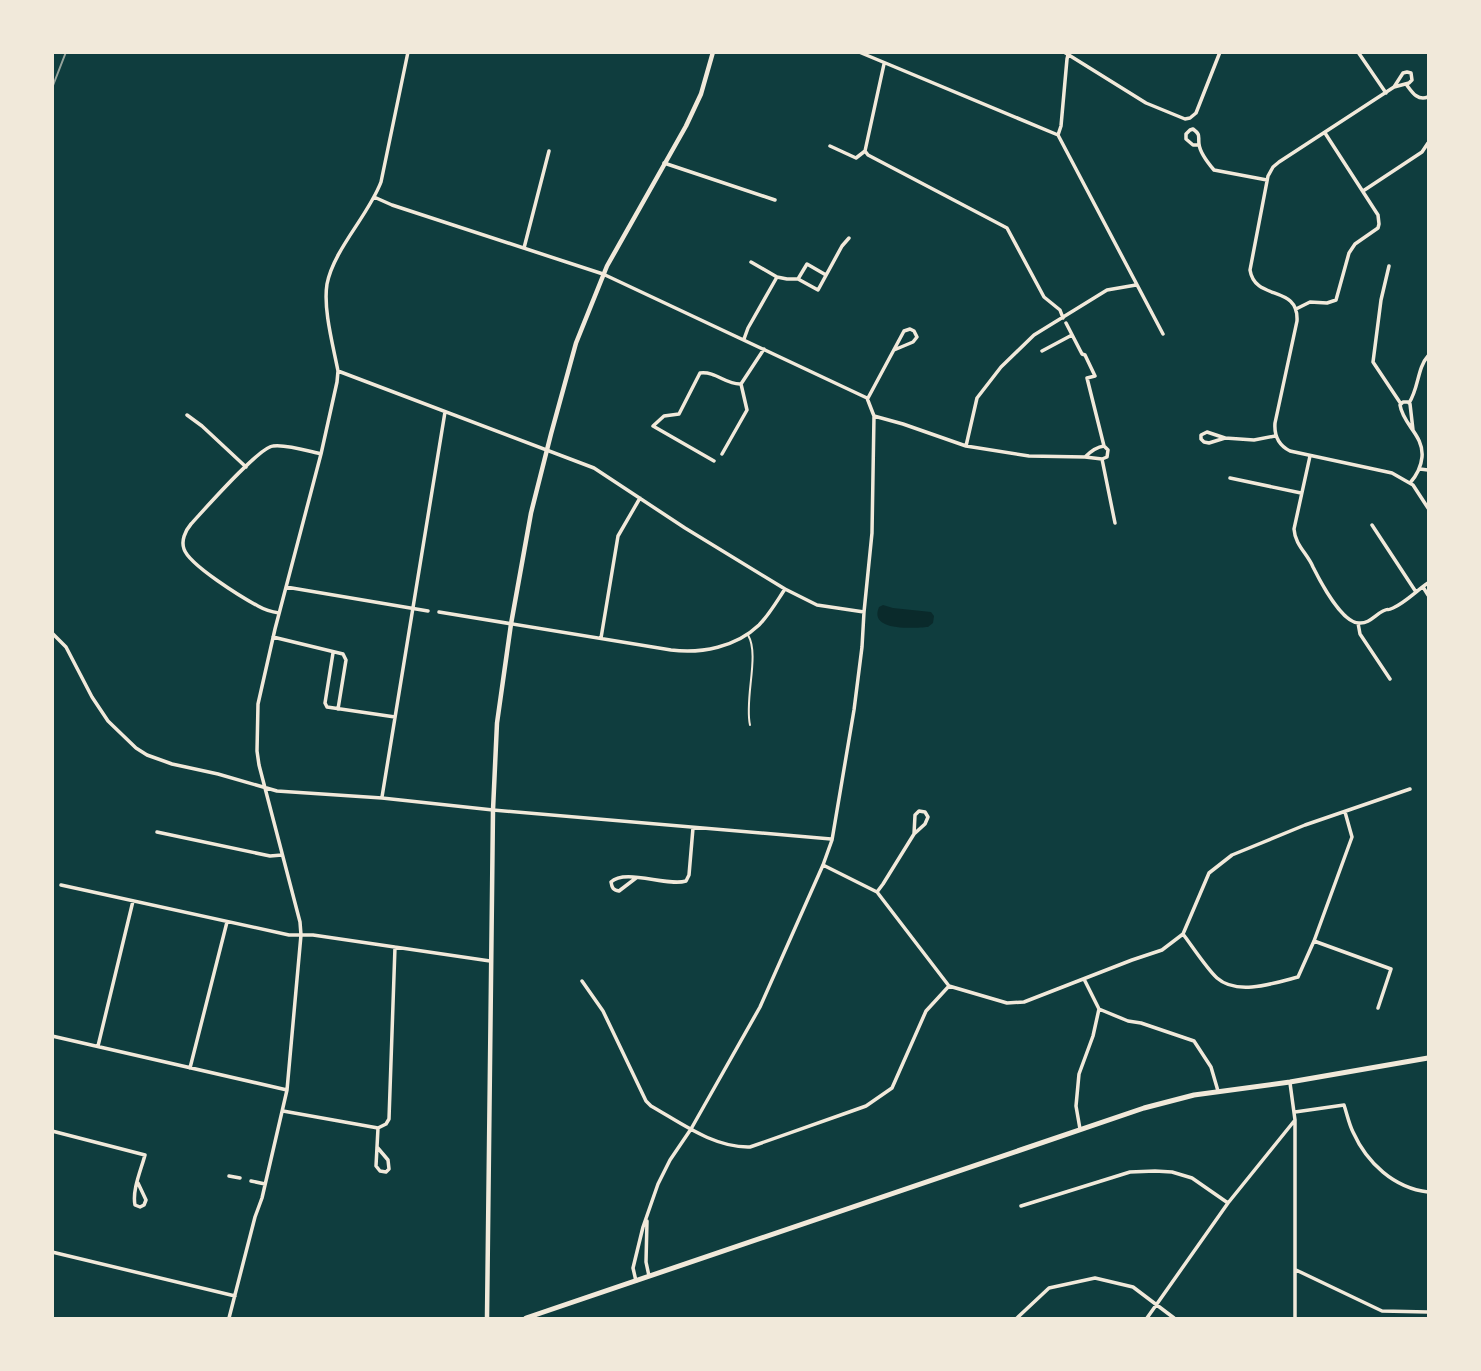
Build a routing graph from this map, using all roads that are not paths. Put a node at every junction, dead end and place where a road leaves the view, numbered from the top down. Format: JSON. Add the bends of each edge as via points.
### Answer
{"nodes":[{"id":1,"x":408,"y":52,"type":"edge"},
{"id":2,"x":713,"y":52,"type":"edge"},
{"id":3,"x":859,"y":52,"type":"edge"},
{"id":4,"x":1220,"y":52,"type":"edge"},
{"id":5,"x":1359,"y":52,"type":"edge"},
{"id":6,"x":1066,"y":54,"type":"edge"},
{"id":7,"x":884,"y":64,"type":"junction"},
{"id":8,"x":1406,"y":84,"type":"junction"},
{"id":9,"x":1394,"y":87,"type":"junction"},
{"id":10,"x":1385,"y":93,"type":"junction"},
{"id":11,"x":1429,"y":97,"type":"edge"},
{"id":12,"x":1325,"y":133,"type":"junction"},
{"id":13,"x":1058,"y":135,"type":"junction"},
{"id":14,"x":1429,"y":144,"type":"edge"},
{"id":15,"x":1199,"y":145,"type":"junction"},
{"id":16,"x":830,"y":146,"type":"dead end"},
{"id":17,"x":549,"y":151,"type":"dead end"},
{"id":18,"x":865,"y":151,"type":"junction"},
{"id":19,"x":664,"y":163,"type":"junction"},
{"id":20,"x":1267,"y":180,"type":"junction"},
{"id":21,"x":1363,"y":191,"type":"junction"},
{"id":22,"x":374,"y":197,"type":"junction"},
{"id":23,"x":775,"y":200,"type":"dead end"},
{"id":24,"x":849,"y":238,"type":"dead end"},
{"id":25,"x":524,"y":248,"type":"junction"},
{"id":26,"x":751,"y":262,"type":"dead end"},
{"id":27,"x":1389,"y":265,"type":"dead end"},
{"id":28,"x":603,"y":274,"type":"junction"},
{"id":29,"x":826,"y":275,"type":"junction"},
{"id":30,"x":777,"y":277,"type":"junction"},
{"id":31,"x":799,"y":279,"type":"junction"},
{"id":32,"x":1136,"y":285,"type":"junction"},
{"id":33,"x":1296,"y":309,"type":"junction"},
{"id":34,"x":1065,"y":320,"type":"junction"},
{"id":35,"x":1163,"y":334,"type":"dead end"},
{"id":36,"x":1072,"y":335,"type":"junction"},
{"id":37,"x":744,"y":339,"type":"junction"},
{"id":38,"x":764,"y":349,"type":"junction"},
{"id":39,"x":894,"y":350,"type":"junction"},
{"id":40,"x":1042,"y":351,"type":"dead end"},
{"id":41,"x":1429,"y":356,"type":"edge"},
{"id":42,"x":338,"y":371,"type":"junction"},
{"id":43,"x":741,"y":384,"type":"junction"},
{"id":44,"x":867,"y":398,"type":"junction"},
{"id":45,"x":1409,"y":403,"type":"junction"},
{"id":46,"x":1401,"y":404,"type":"junction"},
{"id":47,"x":445,"y":412,"type":"junction"},
{"id":48,"x":187,"y":415,"type":"dead end"},
{"id":49,"x":874,"y":416,"type":"junction"},
{"id":50,"x":1413,"y":430,"type":"junction"},
{"id":51,"x":1275,"y":436,"type":"junction"},
{"id":52,"x":1225,"y":438,"type":"junction"},
{"id":53,"x":967,"y":446,"type":"junction"},
{"id":54,"x":1104,"y":446,"type":"junction"},
{"id":55,"x":547,"y":449,"type":"junction"},
{"id":56,"x":321,"y":454,"type":"junction"},
{"id":57,"x":722,"y":454,"type":"dead end"},
{"id":58,"x":1310,"y":456,"type":"junction"},
{"id":59,"x":1085,"y":457,"type":"junction"},
{"id":60,"x":1102,"y":459,"type":"junction"},
{"id":61,"x":714,"y":461,"type":"dead end"},
{"id":62,"x":246,"y":467,"type":"junction"},
{"id":63,"x":1420,"y":469,"type":"junction"},
{"id":64,"x":1429,"y":470,"type":"edge"},
{"id":65,"x":1230,"y":478,"type":"dead end"},
{"id":66,"x":1410,"y":483,"type":"junction"},
{"id":67,"x":1301,"y":493,"type":"junction"},
{"id":68,"x":640,"y":498,"type":"junction"},
{"id":69,"x":1429,"y":508,"type":"edge"},
{"id":70,"x":1115,"y":523,"type":"dead end"},
{"id":71,"x":1372,"y":525,"type":"dead end"},
{"id":72,"x":1429,"y":583,"type":"edge"},
{"id":73,"x":286,"y":587,"type":"junction"},
{"id":74,"x":1423,"y":587,"type":"junction"},
{"id":75,"x":785,"y":589,"type":"junction"},
{"id":76,"x":1416,"y":592,"type":"junction"},
{"id":77,"x":1429,"y":595,"type":"edge"},
{"id":78,"x":412,"y":608,"type":"junction"},
{"id":79,"x":428,"y":611,"type":"dead end"},
{"id":80,"x":439,"y":612,"type":"dead end"},
{"id":81,"x":864,"y":612,"type":"junction"},
{"id":82,"x":279,"y":613,"type":"junction"},
{"id":83,"x":1358,"y":623,"type":"junction"},
{"id":84,"x":511,"y":624,"type":"junction"},
{"id":85,"x":52,"y":633,"type":"edge"},
{"id":86,"x":747,"y":634,"type":"junction"},
{"id":87,"x":273,"y":637,"type":"junction"},
{"id":88,"x":601,"y":638,"type":"junction"},
{"id":89,"x":333,"y":653,"type":"junction"},
{"id":90,"x":1390,"y":679,"type":"dead end"},
{"id":91,"x":338,"y":709,"type":"junction"},
{"id":92,"x":395,"y":717,"type":"junction"},
{"id":93,"x":750,"y":725,"type":"dead end"},
{"id":94,"x":265,"y":788,"type":"junction"},
{"id":95,"x":1410,"y":789,"type":"dead end"},
{"id":96,"x":382,"y":798,"type":"junction"},
{"id":97,"x":493,"y":810,"type":"junction"},
{"id":98,"x":1345,"y":812,"type":"junction"},
{"id":99,"x":693,"y":828,"type":"junction"},
{"id":100,"x":157,"y":832,"type":"dead end"},
{"id":101,"x":914,"y":834,"type":"junction"},
{"id":102,"x":832,"y":840,"type":"junction"},
{"id":103,"x":282,"y":855,"type":"junction"},
{"id":104,"x":823,"y":865,"type":"junction"},
{"id":105,"x":636,"y":878,"type":"junction"},
{"id":106,"x":61,"y":885,"type":"dead end"},
{"id":107,"x":877,"y":892,"type":"junction"},
{"id":108,"x":132,"y":901,"type":"junction"},
{"id":109,"x":227,"y":922,"type":"junction"},
{"id":110,"x":1183,"y":934,"type":"junction"},
{"id":111,"x":301,"y":935,"type":"junction"},
{"id":112,"x":1314,"y":941,"type":"junction"},
{"id":113,"x":395,"y":947,"type":"junction"},
{"id":114,"x":490,"y":961,"type":"junction"},
{"id":115,"x":1084,"y":979,"type":"junction"},
{"id":116,"x":582,"y":981,"type":"dead end"},
{"id":117,"x":949,"y":986,"type":"junction"},
{"id":118,"x":1378,"y":1008,"type":"dead end"},
{"id":119,"x":1099,"y":1009,"type":"junction"},
{"id":120,"x":52,"y":1036,"type":"edge"},
{"id":121,"x":98,"y":1046,"type":"junction"},
{"id":122,"x":1429,"y":1058,"type":"edge"},
{"id":123,"x":190,"y":1068,"type":"junction"},
{"id":124,"x":1290,"y":1082,"type":"junction"},
{"id":125,"x":288,"y":1090,"type":"junction"},
{"id":126,"x":1218,"y":1091,"type":"junction"},
{"id":127,"x":283,"y":1111,"type":"junction"},
{"id":128,"x":1295,"y":1112,"type":"junction"},
{"id":129,"x":1295,"y":1120,"type":"junction"},
{"id":130,"x":378,"y":1128,"type":"junction"},
{"id":131,"x":691,"y":1129,"type":"junction"},
{"id":132,"x":1080,"y":1129,"type":"junction"},
{"id":133,"x":52,"y":1131,"type":"edge"},
{"id":134,"x":377,"y":1147,"type":"junction"},
{"id":135,"x":229,"y":1176,"type":"dead end"},
{"id":136,"x":240,"y":1178,"type":"dead end"},
{"id":137,"x":251,"y":1181,"type":"dead end"},
{"id":138,"x":138,"y":1183,"type":"junction"},
{"id":139,"x":265,"y":1184,"type":"junction"},
{"id":140,"x":1429,"y":1192,"type":"edge"},
{"id":141,"x":1228,"y":1203,"type":"junction"},
{"id":142,"x":1021,"y":1206,"type":"dead end"},
{"id":143,"x":647,"y":1216,"type":"junction"},
{"id":144,"x":52,"y":1252,"type":"edge"},
{"id":145,"x":1296,"y":1270,"type":"junction"},
{"id":146,"x":649,"y":1276,"type":"junction"},
{"id":147,"x":636,"y":1281,"type":"junction"},
{"id":148,"x":235,"y":1296,"type":"junction"},
{"id":149,"x":1157,"y":1305,"type":"junction"},
{"id":150,"x":1429,"y":1312,"type":"edge"},
{"id":151,"x":229,"y":1318,"type":"edge"},
{"id":152,"x":487,"y":1318,"type":"edge"},
{"id":153,"x":526,"y":1318,"type":"edge"},
{"id":154,"x":1017,"y":1318,"type":"edge"},
{"id":155,"x":1147,"y":1318,"type":"edge"},
{"id":156,"x":1174,"y":1318,"type":"edge"},
{"id":157,"x":1295,"y":1318,"type":"edge"}],
"edges":[{"from":1,"to":22,"type":"street"},
{"from":2,"to":19,"type":"street","via":[[701,94]]},
{"from":3,"to":7,"type":"street"},
{"from":4,"to":6,"type":"street","via":[[1190,118],[1146,103]]},
{"from":5,"to":10,"type":"street"},
{"from":6,"to":13,"type":"street"},
{"from":7,"to":13,"type":"street"},
{"from":7,"to":18,"type":"street"},
{"from":8,"to":9,"type":"street"},
{"from":8,"to":9,"type":"street","via":[[1413,78],[1407,72]]},
{"from":8,"to":11,"type":"street","via":[[1417,97]]},
{"from":9,"to":10,"type":"street"},
{"from":10,"to":12,"type":"street"},
{"from":12,"to":20,"type":"street","via":[[1276,164]]},
{"from":12,"to":21,"type":"street"},
{"from":13,"to":32,"type":"street"},
{"from":14,"to":21,"type":"street"},
{"from":15,"to":15,"type":"street","via":[[1186,139],[1190,130],[1198,133]]},
{"from":15,"to":20,"type":"street","via":[[1216,171]]},
{"from":16,"to":18,"type":"street","via":[[856,158]]},
{"from":17,"to":25,"type":"street"},
{"from":18,"to":34,"type":"street","via":[[1007,228],[1044,297]]},
{"from":19,"to":23,"type":"street"},
{"from":19,"to":28,"type":"street"},
{"from":20,"to":33,"type":"street","via":[[1251,276],[1259,287],[1287,298]]},
{"from":21,"to":33,"type":"street","via":[[1378,215],[1378,228],[1349,253],[1336,300],[1310,302]]},
{"from":22,"to":25,"type":"street"},
{"from":22,"to":42,"type":"street","via":[[327,284]]},
{"from":24,"to":29,"type":"street"},
{"from":25,"to":28,"type":"street"},
{"from":26,"to":30,"type":"street"},
{"from":27,"to":46,"type":"street","via":[[1373,362]]},
{"from":28,"to":37,"type":"street"},
{"from":28,"to":55,"type":"street","via":[[572,354]]},
{"from":29,"to":31,"type":"street","via":[[818,290]]},
{"from":29,"to":31,"type":"street","via":[[807,264]]},
{"from":30,"to":31,"type":"street"},
{"from":30,"to":37,"type":"street"},
{"from":32,"to":34,"type":"street","via":[[1107,290]]},
{"from":32,"to":35,"type":"street"},
{"from":33,"to":51,"type":"street"},
{"from":34,"to":36,"type":"street"},
{"from":34,"to":53,"type":"street","via":[[1034,335],[1001,366],[977,398]]},
{"from":36,"to":40,"type":"street"},
{"from":36,"to":54,"type":"street","via":[[1096,376],[1087,378]]},
{"from":37,"to":38,"type":"street"},
{"from":38,"to":43,"type":"street"},
{"from":38,"to":44,"type":"street"},
{"from":39,"to":39,"type":"street","via":[[906,330],[914,331],[917,337],[913,342]]},
{"from":39,"to":44,"type":"street"},
{"from":41,"to":45,"type":"street"},
{"from":42,"to":47,"type":"street"},
{"from":42,"to":56,"type":"street"},
{"from":43,"to":57,"type":"street","via":[[747,411]]},
{"from":43,"to":61,"type":"street","via":[[700,373],[679,414],[664,416],[653,426]]},
{"from":44,"to":49,"type":"street"},
{"from":45,"to":46,"type":"street"},
{"from":45,"to":50,"type":"street"},
{"from":46,"to":50,"type":"street"},
{"from":47,"to":55,"type":"street"},
{"from":47,"to":78,"type":"street"},
{"from":48,"to":62,"type":"street"},
{"from":49,"to":53,"type":"street"},
{"from":49,"to":81,"type":"street","via":[[872,533]]},
{"from":50,"to":63,"type":"street","via":[[1422,444]]},
{"from":51,"to":52,"type":"street"},
{"from":51,"to":58,"type":"street","via":[[1286,449]]},
{"from":52,"to":52,"type":"street","via":[[1208,432],[1201,435],[1209,443]]},
{"from":53,"to":59,"type":"street","via":[[1029,456]]},
{"from":54,"to":59,"type":"street"},
{"from":54,"to":60,"type":"street","via":[[1108,453]]},
{"from":55,"to":68,"type":"street","via":[[594,468]]},
{"from":55,"to":84,"type":"street"},
{"from":56,"to":62,"type":"street","via":[[272,446]]},
{"from":56,"to":73,"type":"street"},
{"from":58,"to":66,"type":"street","via":[[1392,473]]},
{"from":58,"to":67,"type":"street"},
{"from":59,"to":60,"type":"street"},
{"from":60,"to":70,"type":"street"},
{"from":62,"to":82,"type":"street","via":[[187,529],[183,548],[226,586]]},
{"from":63,"to":64,"type":"street"},
{"from":63,"to":66,"type":"street"},
{"from":65,"to":67,"type":"street"},
{"from":66,"to":69,"type":"street"},
{"from":67,"to":83,"type":"street","via":[[1296,539],[1331,599]]},
{"from":68,"to":75,"type":"street"},
{"from":68,"to":88,"type":"street","via":[[618,536]]},
{"from":71,"to":76,"type":"street"},
{"from":72,"to":74,"type":"street"},
{"from":73,"to":78,"type":"street"},
{"from":73,"to":82,"type":"street"},
{"from":74,"to":76,"type":"street"},
{"from":74,"to":77,"type":"street"},
{"from":75,"to":81,"type":"street","via":[[817,604]]},
{"from":75,"to":86,"type":"street"},
{"from":76,"to":83,"type":"street"},
{"from":78,"to":79,"type":"street"},
{"from":78,"to":92,"type":"street"},
{"from":80,"to":84,"type":"street"},
{"from":81,"to":102,"type":"street","via":[[854,710]]},
{"from":82,"to":87,"type":"street"},
{"from":83,"to":90,"type":"street","via":[[1360,634]]},
{"from":84,"to":88,"type":"street"},
{"from":84,"to":97,"type":"street","via":[[497,723]]},
{"from":85,"to":94,"type":"street","via":[[66,647],[108,721],[136,748],[172,764]]},
{"from":86,"to":88,"type":"street","via":[[720,646],[685,652]]},
{"from":86,"to":93,"type":"lane","via":[[752,647]]},
{"from":87,"to":89,"type":"street"},
{"from":87,"to":94,"type":"street","via":[[257,713],[257,751]]},
{"from":89,"to":91,"type":"street","via":[[346,660]]},
{"from":89,"to":91,"type":"street","via":[[325,702]]},
{"from":91,"to":92,"type":"street"},
{"from":92,"to":96,"type":"street"},
{"from":94,"to":96,"type":"street"},
{"from":94,"to":103,"type":"street"},
{"from":95,"to":98,"type":"street"},
{"from":96,"to":97,"type":"street"},
{"from":97,"to":99,"type":"street"},
{"from":97,"to":114,"type":"street"},
{"from":98,"to":110,"type":"street","via":[[1232,855],[1209,873]]},
{"from":98,"to":112,"type":"street","via":[[1352,837]]},
{"from":99,"to":102,"type":"street"},
{"from":99,"to":105,"type":"street","via":[[686,881]]},
{"from":100,"to":103,"type":"street"},
{"from":101,"to":101,"type":"street","via":[[927,820],[925,812],[915,815]]},
{"from":101,"to":107,"type":"street"},
{"from":102,"to":104,"type":"street"},
{"from":103,"to":111,"type":"street"},
{"from":104,"to":107,"type":"street"},
{"from":104,"to":131,"type":"street","via":[[760,1007]]},
{"from":105,"to":105,"type":"street","via":[[614,878],[612,887],[619,891]]},
{"from":106,"to":108,"type":"street"},
{"from":107,"to":117,"type":"street"},
{"from":108,"to":109,"type":"street"},
{"from":108,"to":121,"type":"street"},
{"from":109,"to":111,"type":"street"},
{"from":109,"to":123,"type":"street"},
{"from":110,"to":112,"type":"street","via":[[1217,978],[1244,987],[1298,977]]},
{"from":110,"to":115,"type":"street","via":[[1161,950]]},
{"from":111,"to":113,"type":"street"},
{"from":111,"to":125,"type":"street"},
{"from":112,"to":118,"type":"street","via":[[1391,969]]},
{"from":113,"to":114,"type":"street"},
{"from":113,"to":130,"type":"street","via":[[389,1119]]},
{"from":114,"to":152,"type":"street"},
{"from":115,"to":117,"type":"street","via":[[1024,1002],[1007,1003]]},
{"from":115,"to":119,"type":"street"},
{"from":116,"to":131,"type":"street","via":[[603,1011],[646,1101]]},
{"from":117,"to":131,"type":"street","via":[[926,1011],[892,1088],[866,1106],[750,1147],[725,1145]]},
{"from":119,"to":126,"type":"street","via":[[1194,1041],[1211,1067]]},
{"from":119,"to":132,"type":"street","via":[[1079,1074],[1076,1106]]},
{"from":120,"to":121,"type":"street"},
{"from":121,"to":123,"type":"street"},
{"from":122,"to":124,"type":"main road"},
{"from":123,"to":125,"type":"street"},
{"from":124,"to":126,"type":"main road"},
{"from":124,"to":128,"type":"street"},
{"from":125,"to":127,"type":"street"},
{"from":126,"to":132,"type":"main road","via":[[1159,1103]]},
{"from":127,"to":130,"type":"street"},
{"from":127,"to":139,"type":"street"},
{"from":128,"to":129,"type":"street"},
{"from":128,"to":140,"type":"street","via":[[1344,1105],[1352,1131],[1376,1166],[1408,1188]]},
{"from":129,"to":141,"type":"street"},
{"from":129,"to":145,"type":"street"},
{"from":130,"to":134,"type":"street"},
{"from":131,"to":143,"type":"street","via":[[670,1160]]},
{"from":132,"to":146,"type":"main road"},
{"from":133,"to":138,"type":"street","via":[[145,1155]]},
{"from":134,"to":134,"type":"street","via":[[376,1166],[386,1172],[389,1164]]},
{"from":135,"to":136,"type":"street"},
{"from":137,"to":139,"type":"street"},
{"from":138,"to":138,"type":"street","via":[[134,1201],[140,1207],[146,1200]]},
{"from":139,"to":148,"type":"street"},
{"from":141,"to":142,"type":"street","via":[[1192,1178],[1155,1171],[1130,1172]]},
{"from":141,"to":149,"type":"street"},
{"from":143,"to":146,"type":"street"},
{"from":143,"to":147,"type":"street","via":[[633,1268]]},
{"from":144,"to":148,"type":"street"},
{"from":145,"to":150,"type":"street","via":[[1382,1311]]},
{"from":145,"to":157,"type":"street"},
{"from":146,"to":147,"type":"main road"},
{"from":147,"to":153,"type":"main road"},
{"from":148,"to":151,"type":"street"},
{"from":149,"to":154,"type":"street","via":[[1133,1287],[1095,1278],[1049,1288]]},
{"from":149,"to":155,"type":"street"},
{"from":149,"to":156,"type":"street"}]}
